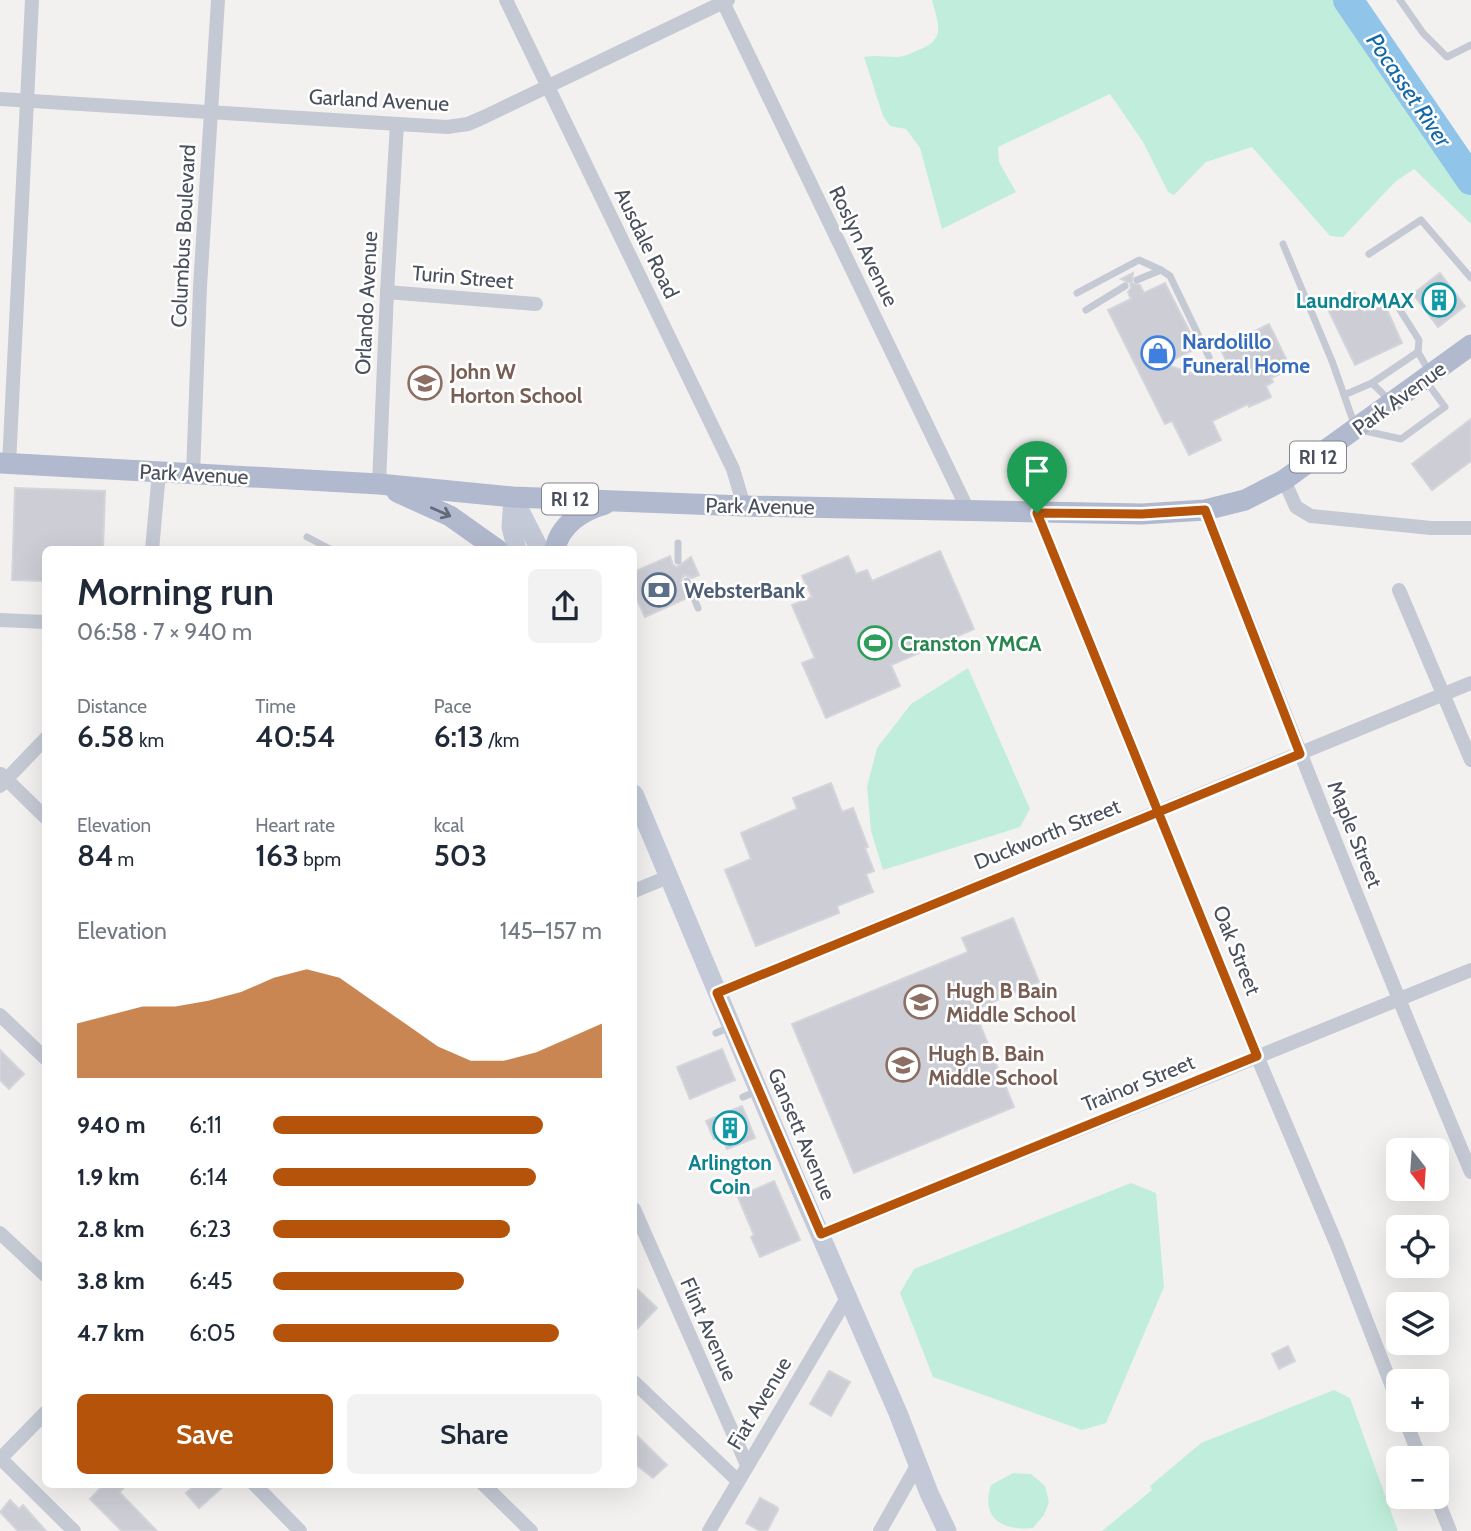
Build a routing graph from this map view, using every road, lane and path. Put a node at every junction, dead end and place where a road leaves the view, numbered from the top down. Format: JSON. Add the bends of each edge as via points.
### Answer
{"nodes":[{"id":1,"x":32,"y":0,"type":"edge"},
{"id":2,"x":218,"y":0,"type":"edge"},
{"id":3,"x":506,"y":0,"type":"edge"},
{"id":4,"x":1400,"y":0,"type":"edge"},
{"id":5,"x":724,"y":1,"type":"edge"},
{"id":6,"x":1471,"y":45,"type":"edge"},
{"id":7,"x":547,"y":85,"type":"junction"},
{"id":8,"x":0,"y":99,"type":"edge"},
{"id":9,"x":26,"y":101,"type":"junction"},
{"id":10,"x":212,"y":111,"type":"junction"},
{"id":11,"x":397,"y":124,"type":"junction"},
{"id":12,"x":1283,"y":244,"type":"dead end"},
{"id":13,"x":1369,"y":254,"type":"dead end"},
{"id":14,"x":1161,"y":270,"type":"junction"},
{"id":15,"x":1471,"y":278,"type":"edge"},
{"id":16,"x":1137,"y":280,"type":"dead end"},
{"id":17,"x":1125,"y":286,"type":"dead end"},
{"id":18,"x":387,"y":292,"type":"junction"},
{"id":19,"x":1077,"y":293,"type":"dead end"},
{"id":20,"x":536,"y":304,"type":"dead end"},
{"id":21,"x":1086,"y":310,"type":"dead end"},
{"id":22,"x":1400,"y":310,"type":"dead end"},
{"id":23,"x":1471,"y":345,"type":"edge"},
{"id":24,"x":1419,"y":352,"type":"junction"},
{"id":25,"x":1209,"y":357,"type":"dead end"},
{"id":26,"x":1428,"y":377,"type":"junction"},
{"id":27,"x":1373,"y":383,"type":"junction"},
{"id":28,"x":1345,"y":395,"type":"junction"},
{"id":29,"x":1392,"y":403,"type":"junction"},
{"id":30,"x":1356,"y":429,"type":"junction"},
{"id":31,"x":5,"y":463,"type":"edge"},
{"id":32,"x":159,"y":472,"type":"junction"},
{"id":33,"x":194,"y":474,"type":"junction"},
{"id":34,"x":1284,"y":480,"type":"junction"},
{"id":35,"x":379,"y":484,"type":"junction"},
{"id":36,"x":513,"y":497,"type":"junction"},
{"id":37,"x":616,"y":501,"type":"junction"},
{"id":38,"x":744,"y":506,"type":"junction"},
{"id":39,"x":968,"y":510,"type":"junction"},
{"id":40,"x":1205,"y":510,"type":"junction"},
{"id":41,"x":1037,"y":513,"type":"junction"},
{"id":42,"x":1471,"y":527,"type":"edge"},
{"id":43,"x":307,"y":537,"type":"dead end"},
{"id":44,"x":678,"y":543,"type":"dead end"},
{"id":45,"x":152,"y":546,"type":"edge"},
{"id":46,"x":324,"y":546,"type":"edge"},
{"id":47,"x":492,"y":546,"type":"edge"},
{"id":48,"x":516,"y":546,"type":"edge"},
{"id":49,"x":538,"y":546,"type":"edge"},
{"id":50,"x":556,"y":546,"type":"edge"},
{"id":51,"x":678,"y":561,"type":"dead end"},
{"id":52,"x":687,"y":581,"type":"dead end"},
{"id":53,"x":1399,"y":590,"type":"dead end"},
{"id":54,"x":698,"y":608,"type":"dead end"},
{"id":55,"x":0,"y":620,"type":"edge"},
{"id":56,"x":42,"y":622,"type":"edge"},
{"id":57,"x":1471,"y":683,"type":"edge"},
{"id":58,"x":1444,"y":695,"type":"junction"},
{"id":59,"x":42,"y":742,"type":"edge"},
{"id":60,"x":1300,"y":754,"type":"junction"},
{"id":61,"x":1471,"y":760,"type":"edge"},
{"id":62,"x":2,"y":780,"type":"edge"},
{"id":63,"x":637,"y":801,"type":"edge"},
{"id":64,"x":1157,"y":811,"type":"junction"},
{"id":65,"x":42,"y":815,"type":"edge"},
{"id":66,"x":668,"y":877,"type":"junction"},
{"id":67,"x":637,"y":890,"type":"edge"},
{"id":68,"x":1471,"y":970,"type":"edge"},
{"id":69,"x":717,"y":993,"type":"junction"},
{"id":70,"x":1400,"y":1000,"type":"junction"},
{"id":71,"x":0,"y":1015,"type":"edge"},
{"id":72,"x":42,"y":1055,"type":"edge"},
{"id":73,"x":1257,"y":1056,"type":"junction"},
{"id":74,"x":1471,"y":1172,"type":"edge"},
{"id":75,"x":637,"y":1216,"type":"edge"},
{"id":76,"x":0,"y":1233,"type":"edge"},
{"id":77,"x":821,"y":1234,"type":"junction"},
{"id":78,"x":42,"y":1272,"type":"edge"},
{"id":79,"x":847,"y":1298,"type":"junction"},
{"id":80,"x":1386,"y":1371,"type":"edge"},
{"id":81,"x":637,"y":1385,"type":"edge"},
{"id":82,"x":42,"y":1416,"type":"edge"},
{"id":83,"x":0,"y":1459,"type":"edge"},
{"id":84,"x":918,"y":1464,"type":"junction"},
{"id":85,"x":747,"y":1465,"type":"junction"},
{"id":86,"x":738,"y":1481,"type":"junction"},
{"id":87,"x":258,"y":1488,"type":"edge"},
{"id":88,"x":487,"y":1488,"type":"edge"},
{"id":89,"x":1441,"y":1509,"type":"edge"},
{"id":90,"x":74,"y":1531,"type":"edge"},
{"id":91,"x":300,"y":1531,"type":"edge"},
{"id":92,"x":531,"y":1531,"type":"edge"},
{"id":93,"x":709,"y":1531,"type":"edge"},
{"id":94,"x":880,"y":1531,"type":"edge"},
{"id":95,"x":947,"y":1531,"type":"edge"},
{"id":96,"x":1450,"y":1531,"type":"edge"}],
"edges":[{"from":1,"to":9,"type":"street"},
{"from":2,"to":10,"type":"street","name":"Columbus Boulevard"},
{"from":3,"to":7,"type":"street","name":"Ausdale Road"},
{"from":4,"to":6,"type":"lane","via":[[1447,57]]},
{"from":5,"to":7,"type":"street","name":"Garland Avenue"},
{"from":5,"to":39,"type":"street","name":"Roslyn Avenue"},
{"from":7,"to":11,"type":"street","name":"Garland Avenue","via":[[468,124]]},
{"from":7,"to":38,"type":"street","name":"Ausdale Road","via":[[733,468]]},
{"from":8,"to":9,"type":"street","name":"Garland Avenue"},
{"from":9,"to":10,"type":"street","name":"Garland Avenue"},
{"from":9,"to":31,"type":"street"},
{"from":10,"to":11,"type":"street","name":"Garland Avenue"},
{"from":10,"to":33,"type":"street","name":"Columbus Boulevard"},
{"from":11,"to":18,"type":"street","name":"Orlando Avenue"},
{"from":12,"to":28,"type":"lane"},
{"from":13,"to":15,"type":"lane","via":[[1421,220]]},
{"from":14,"to":16,"type":"lane"},
{"from":14,"to":19,"type":"lane","via":[[1139,260]]},
{"from":14,"to":25,"type":"lane","via":[[1170,275]]},
{"from":17,"to":21,"type":"lane"},
{"from":18,"to":20,"type":"street","name":"Turin Street"},
{"from":18,"to":35,"type":"street","name":"Orlando Avenue"},
{"from":22,"to":24,"type":"lane","via":[[1419,341]]},
{"from":23,"to":26,"type":"main road","name":"Park Avenue","number":"RI 12"},
{"from":24,"to":26,"type":"lane"},
{"from":24,"to":27,"type":"lane"},
{"from":26,"to":29,"type":"main road","name":"Park Avenue","number":"RI 12"},
{"from":26,"to":30,"type":"lane","via":[[1445,407],[1401,439]]},
{"from":27,"to":28,"type":"lane"},
{"from":27,"to":29,"type":"lane"},
{"from":28,"to":30,"type":"lane"},
{"from":29,"to":30,"type":"main road","name":"Park Avenue","number":"RI 12"},
{"from":30,"to":34,"type":"main road","name":"Park Avenue","number":"RI 12"},
{"from":31,"to":32,"type":"main road","name":"Park Avenue","number":"RI 12"},
{"from":32,"to":33,"type":"main road","name":"Park Avenue","number":"RI 12"},
{"from":32,"to":45,"type":"street"},
{"from":33,"to":35,"type":"main road","name":"Park Avenue","number":"RI 12"},
{"from":34,"to":40,"type":"main road","name":"Park Avenue","number":"RI 12","via":[[1245,500]]},
{"from":34,"to":42,"type":"street","via":[[1296,507],[1311,516],[1430,528]]},
{"from":35,"to":36,"type":"main road","name":"Park Avenue","number":"RI 12"},
{"from":35,"to":47,"type":"main road","one_way":true,"via":[[450,516]]},
{"from":36,"to":37,"type":"main road","name":"Park Avenue","number":"RI 12"},
{"from":36,"to":48,"type":"main road","via":[[511,527]]},
{"from":36,"to":49,"type":"main road"},
{"from":37,"to":38,"type":"main road","name":"Park Avenue","number":"RI 12"},
{"from":37,"to":50,"type":"main road","via":[[573,518]]},
{"from":38,"to":39,"type":"main road","name":"Park Avenue","number":"RI 12"},
{"from":39,"to":41,"type":"main road","name":"Park Avenue","number":"RI 12"},
{"from":40,"to":41,"type":"main road","name":"Park Avenue","number":"RI 12"},
{"from":40,"to":60,"type":"street","name":"Maple Street"},
{"from":41,"to":64,"type":"street","name":"Oak Street"},
{"from":43,"to":46,"type":"lane"},
{"from":44,"to":51,"type":"lane"},
{"from":52,"to":54,"type":"lane"},
{"from":53,"to":58,"type":"street"},
{"from":55,"to":56,"type":"street"},
{"from":57,"to":58,"type":"street","name":"Duckworth Street"},
{"from":58,"to":60,"type":"street","name":"Duckworth Street"},
{"from":58,"to":61,"type":"street"},
{"from":59,"to":62,"type":"street"},
{"from":60,"to":64,"type":"street","name":"Duckworth Street"},
{"from":60,"to":70,"type":"street","name":"Maple Street"},
{"from":62,"to":65,"type":"street"},
{"from":63,"to":66,"type":"main road","name":"Gansett Avenue"},
{"from":64,"to":69,"type":"street","name":"Duckworth Street"},
{"from":64,"to":73,"type":"street","name":"Oak Street"},
{"from":66,"to":67,"type":"street"},
{"from":66,"to":69,"type":"main road","name":"Gansett Avenue"},
{"from":68,"to":70,"type":"street","name":"Trainor Street"},
{"from":69,"to":77,"type":"main road","name":"Gansett Avenue","via":[[724,1030],[751,1094]]},
{"from":70,"to":73,"type":"street","name":"Trainor Street"},
{"from":70,"to":74,"type":"street","name":"Maple Street"},
{"from":71,"to":72,"type":"street"},
{"from":73,"to":77,"type":"street","name":"Trainor Street"},
{"from":73,"to":80,"type":"street","name":"Oak Street"},
{"from":75,"to":85,"type":"street","name":"Flint Avenue"},
{"from":76,"to":78,"type":"street"},
{"from":77,"to":79,"type":"main road","name":"Gansett Avenue"},
{"from":79,"to":84,"type":"main road","name":"Gansett Avenue"},
{"from":79,"to":85,"type":"street","name":"Fiat Avenue"},
{"from":81,"to":86,"type":"street"},
{"from":82,"to":83,"type":"street"},
{"from":83,"to":90,"type":"street"},
{"from":84,"to":94,"type":"street"},
{"from":84,"to":95,"type":"main road","name":"Gansett Avenue"},
{"from":85,"to":86,"type":"street","name":"Fiat Avenue"},
{"from":86,"to":93,"type":"street","name":"Fiat Avenue"},
{"from":87,"to":91,"type":"street"},
{"from":88,"to":92,"type":"street"},
{"from":89,"to":96,"type":"street"}]}
